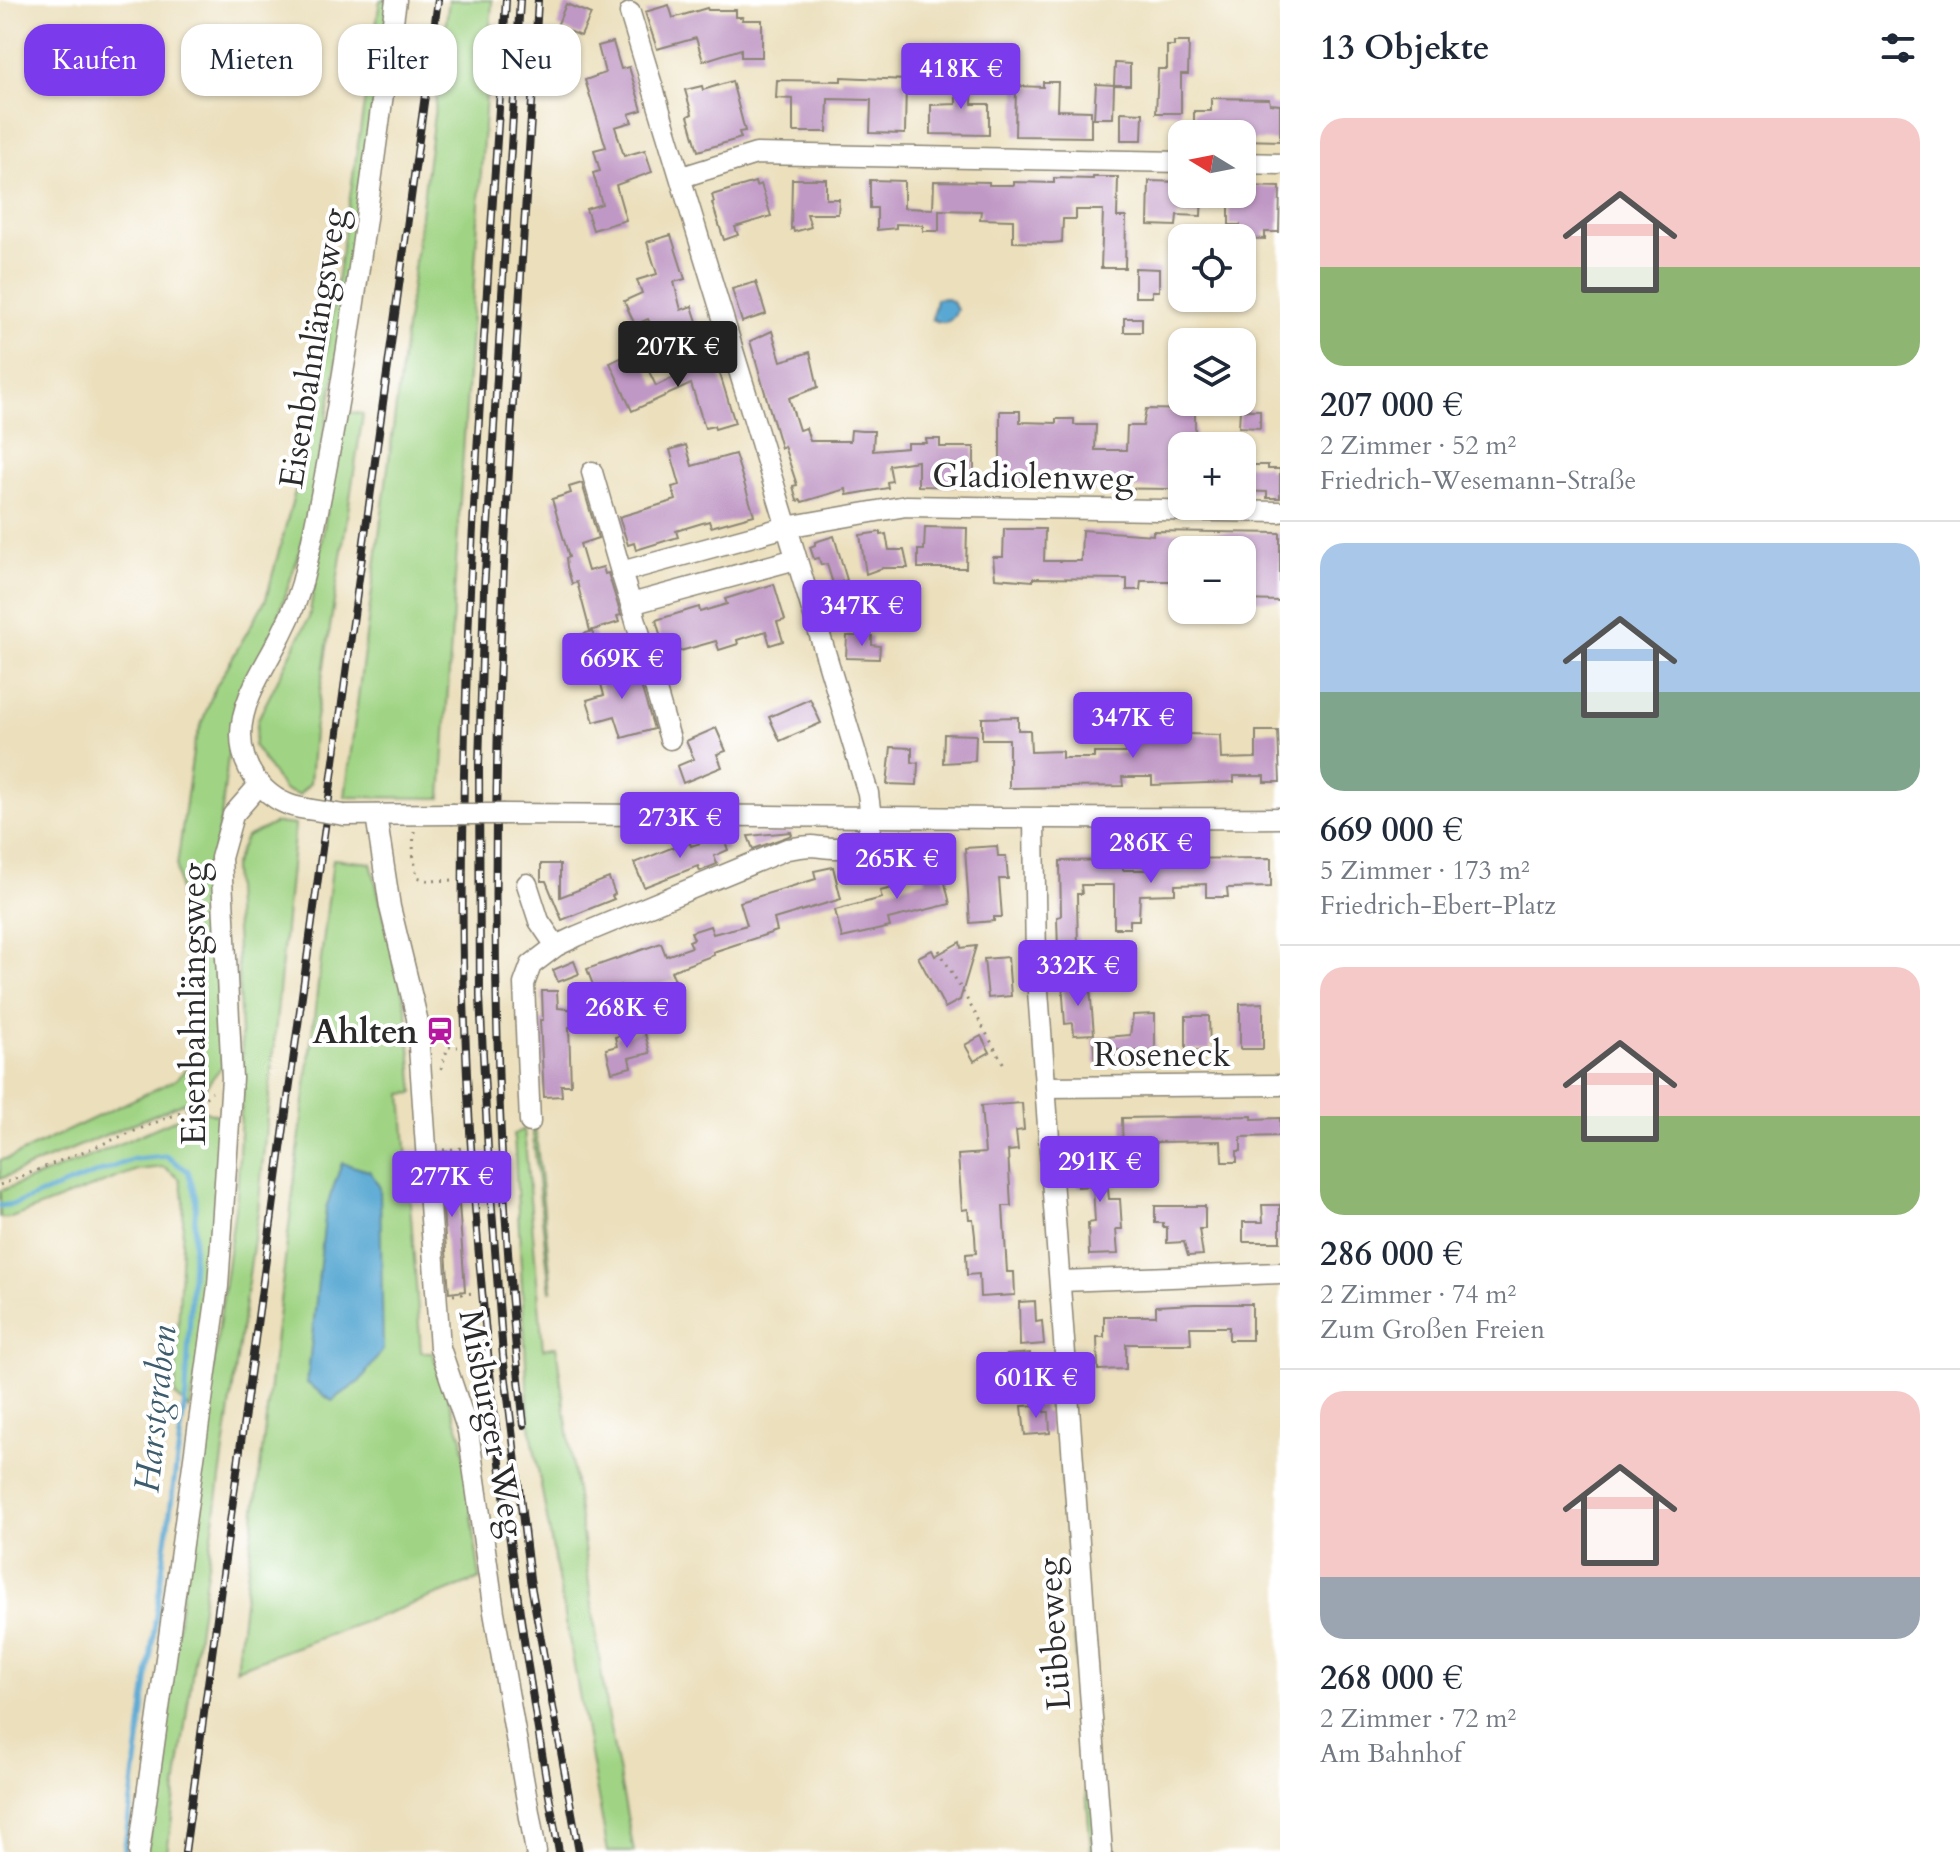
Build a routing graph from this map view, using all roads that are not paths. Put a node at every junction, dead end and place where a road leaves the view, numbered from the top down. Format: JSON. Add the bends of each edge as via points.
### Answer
{"nodes":[{"id":1,"x":396,"y":0,"type":"edge"},
{"id":2,"x":630,"y":13,"type":"dead end"},
{"id":3,"x":1168,"y":162,"type":"edge"},
{"id":4,"x":1256,"y":163,"type":"edge"},
{"id":5,"x":1280,"y":164,"type":"edge"},
{"id":6,"x":682,"y":177,"type":"junction"},
{"id":7,"x":592,"y":472,"type":"dead end"},
{"id":8,"x":1280,"y":512,"type":"edge"},
{"id":9,"x":786,"y":527,"type":"junction"},
{"id":10,"x":796,"y":559,"type":"junction"},
{"id":11,"x":621,"y":572,"type":"junction"},
{"id":12,"x":631,"y":604,"type":"junction"},
{"id":13,"x":670,"y":739,"type":"dead end"},
{"id":14,"x":260,"y":784,"type":"junction"},
{"id":15,"x":376,"y":815,"type":"junction"},
{"id":16,"x":870,"y":817,"type":"junction"},
{"id":17,"x":1280,"y":818,"type":"edge"},
{"id":18,"x":1034,"y":820,"type":"junction"},
{"id":19,"x":527,"y":884,"type":"dead end"},
{"id":20,"x":556,"y":946,"type":"junction"},
{"id":21,"x":1280,"y":1085,"type":"edge"},
{"id":22,"x":1045,"y":1087,"type":"junction"},
{"id":23,"x":530,"y":1122,"type":"dead end"},
{"id":24,"x":1280,"y":1273,"type":"edge"},
{"id":25,"x":1061,"y":1281,"type":"junction"},
{"id":26,"x":1068,"y":1412,"type":"joint"},
{"id":27,"x":139,"y":1852,"type":"edge"},
{"id":28,"x":536,"y":1852,"type":"edge"},
{"id":29,"x":1102,"y":1852,"type":"edge"}],
"edges":[{"from":1,"to":14,"type":"street","name":"Eisenbahnlängsweg","via":[[328,467],[301,587],[243,717],[243,754]]},
{"from":2,"to":6,"type":"street"},
{"from":3,"to":6,"type":"street","via":[[756,154]]},
{"from":4,"to":5,"type":"street"},
{"from":6,"to":9,"type":"street"},
{"from":7,"to":11,"type":"street"},
{"from":8,"to":9,"type":"street","name":"Gladiolenweg","via":[[906,506]]},
{"from":9,"to":10,"type":"street"},
{"from":9,"to":11,"type":"street","name":"Gladiolenweg"},
{"from":10,"to":12,"type":"street"},
{"from":10,"to":16,"type":"street","via":[[868,793]]},
{"from":11,"to":12,"type":"street"},
{"from":12,"to":13,"type":"street"},
{"from":14,"to":15,"type":"street","bridge":true,"via":[[287,805]]},
{"from":14,"to":27,"type":"street","name":"Eisenbahnlängsweg","via":[[233,815],[221,858],[232,1078],[218,1286]]},
{"from":15,"to":16,"type":"street","bridge":true},
{"from":15,"to":28,"type":"street","name":"Misburger Weg","via":[[390,907],[417,1018],[440,1348],[468,1431]]},
{"from":16,"to":18,"type":"street"},
{"from":16,"to":20,"type":"street","via":[[865,838],[849,848],[787,849]]},
{"from":17,"to":18,"type":"street"},
{"from":18,"to":22,"type":"street","name":"Roseneck"},
{"from":19,"to":20,"type":"street","via":[[539,921]]},
{"from":20,"to":23,"type":"street","via":[[531,965],[524,984]]},
{"from":21,"to":22,"type":"street","name":"Roseneck"},
{"from":22,"to":25,"type":"street","name":"Roseneck"},
{"from":24,"to":25,"type":"street"},
{"from":25,"to":26,"type":"street","name":"Roseneck"},
{"from":26,"to":29,"type":"street","name":"Lübbeweg"}]}
